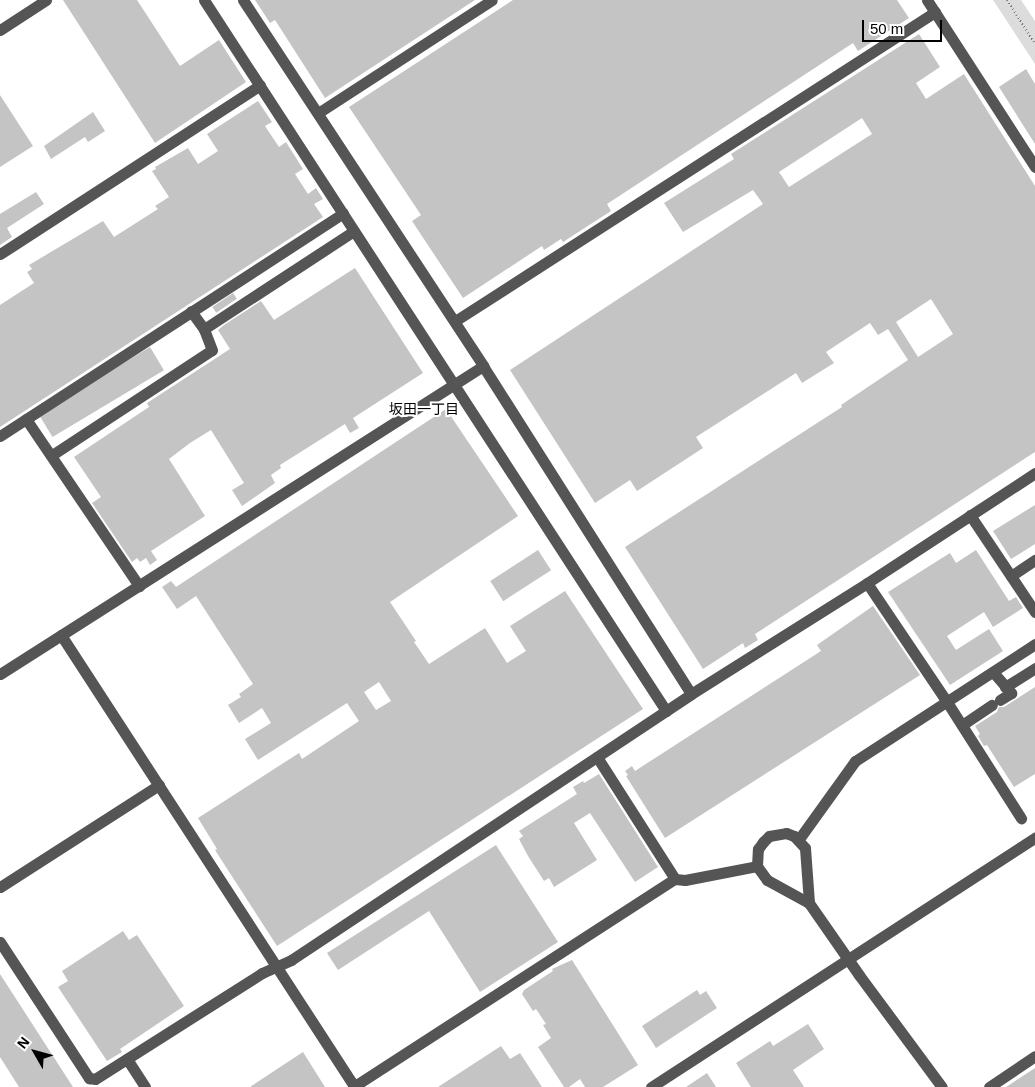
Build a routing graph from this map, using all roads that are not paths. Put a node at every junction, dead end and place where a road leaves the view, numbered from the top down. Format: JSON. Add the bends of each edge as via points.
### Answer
{"nodes":[{"id":1,"x":46,"y":0,"type":"edge"},
{"id":2,"x":204,"y":0,"type":"edge"},
{"id":3,"x":244,"y":0,"type":"edge"},
{"id":4,"x":492,"y":0,"type":"edge"},
{"id":5,"x":927,"y":0,"type":"edge"},
{"id":6,"x":935,"y":12,"type":"junction"},
{"id":7,"x":0,"y":30,"type":"edge"},
{"id":8,"x":260,"y":85,"type":"junction"},
{"id":9,"x":318,"y":113,"type":"junction"},
{"id":10,"x":1035,"y":167,"type":"edge"},
{"id":11,"x":343,"y":213,"type":"junction"},
{"id":12,"x":354,"y":231,"type":"junction"},
{"id":13,"x":0,"y":254,"type":"edge"},
{"id":14,"x":246,"y":276,"type":"junction"},
{"id":15,"x":258,"y":294,"type":"junction"},
{"id":16,"x":191,"y":312,"type":"junction"},
{"id":17,"x":455,"y":322,"type":"junction"},
{"id":18,"x":204,"y":329,"type":"junction"},
{"id":19,"x":483,"y":366,"type":"junction"},
{"id":20,"x":454,"y":385,"type":"junction"},
{"id":21,"x":26,"y":419,"type":"junction"},
{"id":22,"x":0,"y":436,"type":"edge"},
{"id":23,"x":52,"y":455,"type":"junction"},
{"id":24,"x":1035,"y":472,"type":"edge"},
{"id":25,"x":970,"y":516,"type":"junction"},
{"id":26,"x":1035,"y":560,"type":"edge"},
{"id":27,"x":1011,"y":576,"type":"junction"},
{"id":28,"x":867,"y":583,"type":"junction"},
{"id":29,"x":139,"y":586,"type":"junction"},
{"id":30,"x":1035,"y":612,"type":"edge"},
{"id":31,"x":61,"y":635,"type":"junction"},
{"id":32,"x":1035,"y":644,"type":"edge"},
{"id":33,"x":1035,"y":668,"type":"edge"},
{"id":34,"x":993,"y":672,"type":"junction"},
{"id":35,"x":0,"y":674,"type":"edge"},
{"id":36,"x":1006,"y":687,"type":"junction"},
{"id":37,"x":692,"y":694,"type":"junction"},
{"id":38,"x":947,"y":702,"type":"junction"},
{"id":39,"x":666,"y":711,"type":"junction"},
{"id":40,"x":962,"y":725,"type":"junction"},
{"id":41,"x":597,"y":757,"type":"junction"},
{"id":42,"x":159,"y":785,"type":"junction"},
{"id":43,"x":1021,"y":818,"type":"dead end"},
{"id":44,"x":1035,"y":838,"type":"edge"},
{"id":45,"x":799,"y":839,"type":"junction"},
{"id":46,"x":757,"y":866,"type":"junction"},
{"id":47,"x":675,"y":879,"type":"junction"},
{"id":48,"x":0,"y":887,"type":"edge"},
{"id":49,"x":809,"y":903,"type":"junction"},
{"id":50,"x":0,"y":942,"type":"edge"},
{"id":51,"x":848,"y":960,"type":"junction"},
{"id":52,"x":277,"y":967,"type":"junction"},
{"id":53,"x":1035,"y":1056,"type":"edge"},
{"id":54,"x":127,"y":1059,"type":"junction"},
{"id":55,"x":145,"y":1087,"type":"edge"},
{"id":56,"x":354,"y":1087,"type":"edge"},
{"id":57,"x":651,"y":1087,"type":"edge"},
{"id":58,"x":942,"y":1087,"type":"edge"},
{"id":59,"x":990,"y":1087,"type":"edge"}],
"edges":[{"from":1,"to":7,"type":"street"},
{"from":2,"to":8,"type":"street"},
{"from":3,"to":9,"type":"street"},
{"from":4,"to":9,"type":"street"},
{"from":5,"to":6,"type":"street"},
{"from":6,"to":10,"type":"street"},
{"from":6,"to":17,"type":"street"},
{"from":8,"to":11,"type":"street"},
{"from":8,"to":13,"type":"street"},
{"from":9,"to":17,"type":"street"},
{"from":11,"to":12,"type":"street"},
{"from":11,"to":14,"type":"street"},
{"from":12,"to":15,"type":"street"},
{"from":12,"to":20,"type":"street"},
{"from":14,"to":15,"type":"street"},
{"from":14,"to":16,"type":"street"},
{"from":15,"to":18,"type":"street"},
{"from":16,"to":18,"type":"street"},
{"from":16,"to":21,"type":"street"},
{"from":17,"to":19,"type":"street"},
{"from":18,"to":23,"type":"street","via":[[212,350]]},
{"from":19,"to":20,"type":"street"},
{"from":19,"to":37,"type":"street"},
{"from":20,"to":29,"type":"street"},
{"from":20,"to":39,"type":"street"},
{"from":21,"to":22,"type":"street"},
{"from":21,"to":23,"type":"street"},
{"from":23,"to":29,"type":"street"},
{"from":24,"to":25,"type":"street"},
{"from":25,"to":27,"type":"street"},
{"from":25,"to":28,"type":"street"},
{"from":26,"to":27,"type":"street"},
{"from":27,"to":30,"type":"street"},
{"from":28,"to":37,"type":"street"},
{"from":28,"to":38,"type":"street"},
{"from":29,"to":31,"type":"street"},
{"from":31,"to":35,"type":"street"},
{"from":31,"to":42,"type":"street"},
{"from":32,"to":34,"type":"street"},
{"from":33,"to":36,"type":"street"},
{"from":34,"to":36,"type":"street"},
{"from":34,"to":38,"type":"street"},
{"from":36,"to":40,"type":"street","via":[[1011,694]]},
{"from":37,"to":39,"type":"street"},
{"from":38,"to":40,"type":"street"},
{"from":38,"to":45,"type":"street","via":[[854,761]]},
{"from":39,"to":41,"type":"street"},
{"from":40,"to":43,"type":"street"},
{"from":41,"to":47,"type":"street"},
{"from":41,"to":52,"type":"street"},
{"from":42,"to":48,"type":"street"},
{"from":42,"to":52,"type":"street"},
{"from":44,"to":51,"type":"street"},
{"from":45,"to":46,"type":"street","via":[[786,834],[769,836],[758,849]]},
{"from":45,"to":49,"type":"street","via":[[806,848]]},
{"from":46,"to":47,"type":"street","via":[[685,880]]},
{"from":46,"to":49,"type":"street","via":[[767,880]]},
{"from":47,"to":56,"type":"street"},
{"from":49,"to":51,"type":"street"},
{"from":50,"to":54,"type":"street","via":[[89,1078],[95,1079]]},
{"from":51,"to":57,"type":"street"},
{"from":51,"to":58,"type":"street"},
{"from":52,"to":54,"type":"street","via":[[262,973]]},
{"from":52,"to":56,"type":"street"},
{"from":53,"to":59,"type":"street"},
{"from":54,"to":55,"type":"street"}]}
